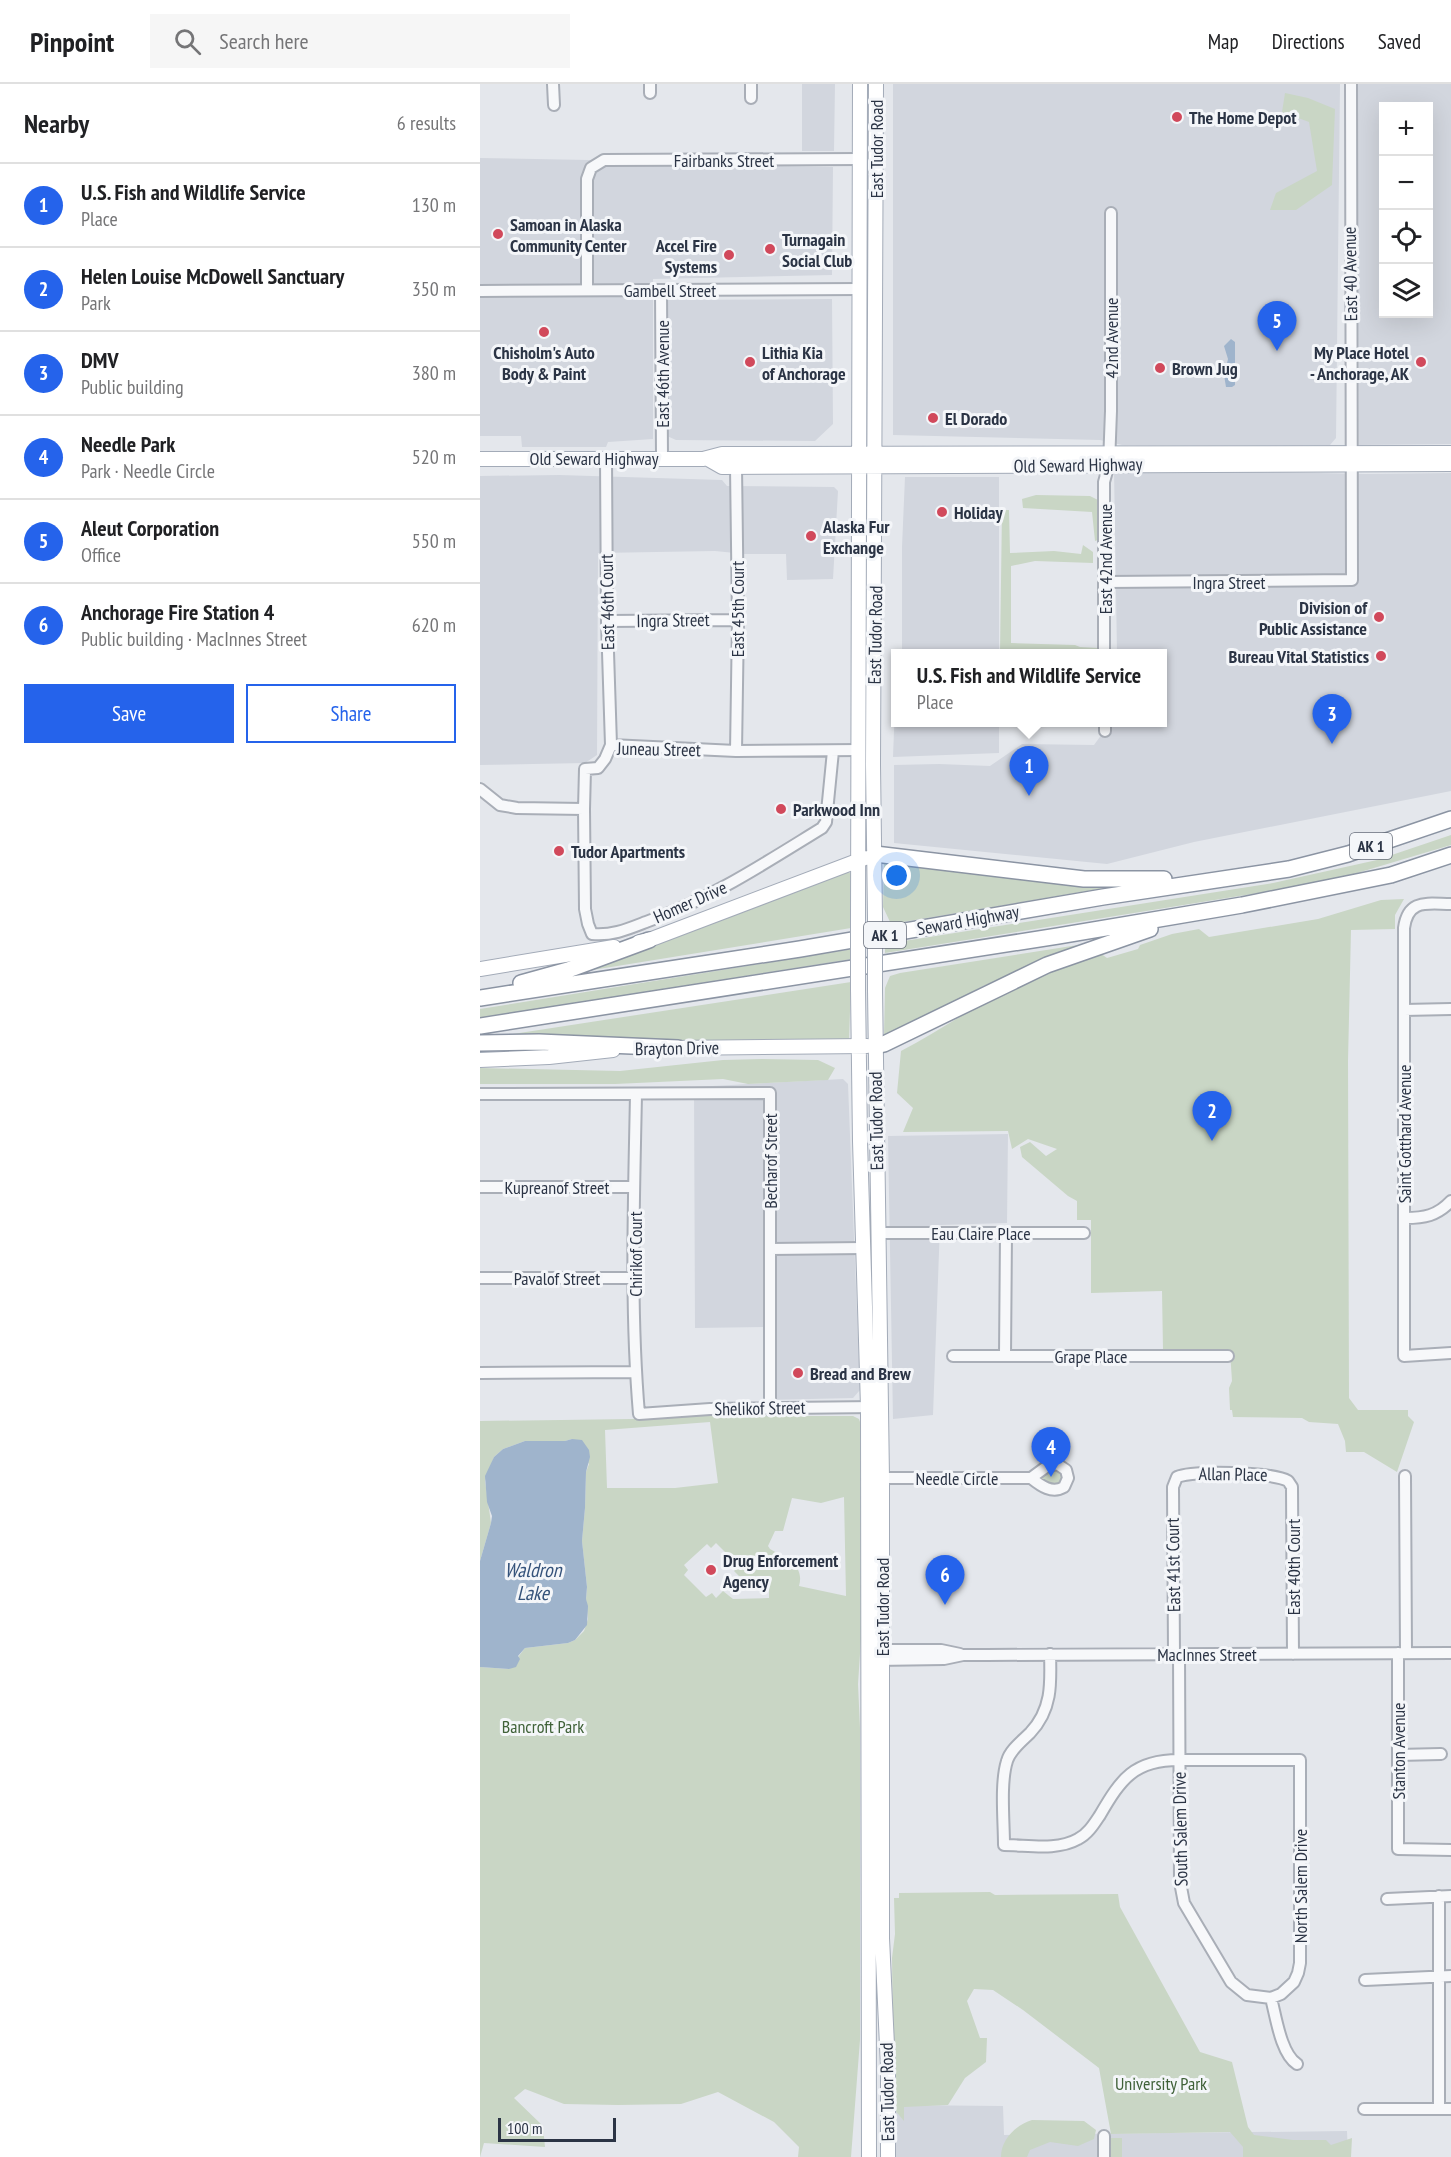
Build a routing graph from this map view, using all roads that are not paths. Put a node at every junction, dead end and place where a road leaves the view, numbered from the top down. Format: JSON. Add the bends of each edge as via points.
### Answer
{"nodes":[{"id":1,"x":553,"y":84,"type":"edge"},
{"id":2,"x":751,"y":84,"type":"edge"},
{"id":3,"x":860,"y":84,"type":"edge"},
{"id":4,"x":876,"y":84,"type":"edge"},
{"id":5,"x":1351,"y":84,"type":"edge"},
{"id":6,"x":751,"y":98,"type":"dead end"},
{"id":7,"x":554,"y":105,"type":"dead end"},
{"id":8,"x":860,"y":159,"type":"junction"},
{"id":9,"x":1111,"y":213,"type":"dead end"},
{"id":10,"x":860,"y":289,"type":"junction"},
{"id":11,"x":587,"y":290,"type":"junction"},
{"id":12,"x":662,"y":290,"type":"junction"},
{"id":13,"x":480,"y":291,"type":"edge"},
{"id":14,"x":1451,"y":453,"type":"edge"},
{"id":15,"x":606,"y":458,"type":"junction"},
{"id":16,"x":662,"y":458,"type":"junction"},
{"id":17,"x":480,"y":459,"type":"edge"},
{"id":18,"x":708,"y":459,"type":"junction"},
{"id":19,"x":1109,"y":459,"type":"junction"},
{"id":20,"x":1353,"y":459,"type":"junction"},
{"id":21,"x":860,"y":460,"type":"junction"},
{"id":22,"x":876,"y":460,"type":"junction"},
{"id":23,"x":1451,"y":464,"type":"edge"},
{"id":24,"x":736,"y":467,"type":"junction"},
{"id":25,"x":1352,"y":580,"type":"joint"},
{"id":26,"x":1106,"y":582,"type":"junction"},
{"id":27,"x":738,"y":620,"type":"junction"},
{"id":28,"x":607,"y":621,"type":"junction"},
{"id":29,"x":1104,"y":649,"type":"edge"},
{"id":30,"x":610,"y":745,"type":"junction"},
{"id":31,"x":860,"y":750,"type":"junction"},
{"id":32,"x":736,"y":751,"type":"junction"},
{"id":33,"x":833,"y":751,"type":"junction"},
{"id":34,"x":480,"y":789,"type":"edge"},
{"id":35,"x":584,"y":809,"type":"junction"},
{"id":36,"x":1451,"y":819,"type":"edge"},
{"id":37,"x":875,"y":854,"type":"junction"},
{"id":38,"x":1451,"y":855,"type":"edge"},
{"id":39,"x":858,"y":861,"type":"junction"},
{"id":40,"x":1289,"y":869,"type":"junction"},
{"id":41,"x":1451,"y":904,"type":"edge"},
{"id":42,"x":1242,"y":905,"type":"junction"},
{"id":43,"x":649,"y":940,"type":"junction"},
{"id":44,"x":480,"y":969,"type":"edge"},
{"id":45,"x":480,"y":997,"type":"edge"},
{"id":46,"x":1451,"y":1009,"type":"edge"},
{"id":47,"x":1404,"y":1010,"type":"junction"},
{"id":48,"x":480,"y":1026,"type":"edge"},
{"id":49,"x":480,"y":1043,"type":"edge"},
{"id":50,"x":875,"y":1046,"type":"junction"},
{"id":51,"x":859,"y":1047,"type":"junction"},
{"id":52,"x":678,"y":1048,"type":"junction"},
{"id":53,"x":480,"y":1060,"type":"edge"},
{"id":54,"x":480,"y":1094,"type":"edge"},
{"id":55,"x":636,"y":1094,"type":"junction"},
{"id":56,"x":480,"y":1187,"type":"edge"},
{"id":57,"x":634,"y":1187,"type":"junction"},
{"id":58,"x":1451,"y":1201,"type":"edge"},
{"id":59,"x":1405,"y":1218,"type":"junction"},
{"id":60,"x":878,"y":1233,"type":"junction"},
{"id":61,"x":1005,"y":1233,"type":"junction"},
{"id":62,"x":1084,"y":1233,"type":"dead end"},
{"id":63,"x":864,"y":1248,"type":"junction"},
{"id":64,"x":770,"y":1249,"type":"junction"},
{"id":65,"x":480,"y":1278,"type":"edge"},
{"id":66,"x":635,"y":1278,"type":"junction"},
{"id":67,"x":1451,"y":1353,"type":"edge"},
{"id":68,"x":953,"y":1356,"type":"dead end"},
{"id":69,"x":1005,"y":1356,"type":"junction"},
{"id":70,"x":1228,"y":1356,"type":"dead end"},
{"id":71,"x":635,"y":1372,"type":"junction"},
{"id":72,"x":480,"y":1373,"type":"edge"},
{"id":73,"x":875,"y":1407,"type":"junction"},
{"id":74,"x":770,"y":1410,"type":"junction"},
{"id":75,"x":639,"y":1414,"type":"joint"},
{"id":76,"x":1405,"y":1476,"type":"dead end"},
{"id":77,"x":1177,"y":1477,"type":"joint"},
{"id":78,"x":882,"y":1478,"type":"junction"},
{"id":79,"x":1031,"y":1478,"type":"dead end"},
{"id":80,"x":1288,"y":1481,"type":"joint"},
{"id":81,"x":1402,"y":1653,"type":"junction"},
{"id":82,"x":1451,"y":1653,"type":"edge"},
{"id":83,"x":1050,"y":1654,"type":"junction"},
{"id":84,"x":1176,"y":1654,"type":"junction"},
{"id":85,"x":1293,"y":1654,"type":"junction"},
{"id":86,"x":875,"y":1655,"type":"junction"},
{"id":87,"x":1441,"y":1754,"type":"dead end"},
{"id":88,"x":1398,"y":1755,"type":"junction"},
{"id":89,"x":1179,"y":1760,"type":"junction"},
{"id":90,"x":1451,"y":1850,"type":"edge"},
{"id":91,"x":1445,"y":1896,"type":"edge"},
{"id":92,"x":1387,"y":1899,"type":"dead end"},
{"id":93,"x":1445,"y":1977,"type":"edge"},
{"id":94,"x":1365,"y":1980,"type":"dead end"},
{"id":95,"x":1271,"y":1998,"type":"junction"},
{"id":96,"x":1298,"y":2064,"type":"dead end"},
{"id":97,"x":1364,"y":2109,"type":"dead end"},
{"id":98,"x":1439,"y":2109,"type":"junction"},
{"id":99,"x":1451,"y":2109,"type":"edge"},
{"id":100,"x":1104,"y":2136,"type":"dead end"},
{"id":101,"x":869,"y":2157,"type":"edge"},
{"id":102,"x":888,"y":2157,"type":"edge"},
{"id":103,"x":1104,"y":2157,"type":"edge"}],
"edges":[{"from":1,"to":7,"type":"street"},
{"from":2,"to":6,"type":"street"},
{"from":3,"to":8,"type":"main road","name":"East Tudor Road"},
{"from":4,"to":22,"type":"main road","name":"East Tudor Road"},
{"from":5,"to":20,"type":"street","name":"East 40 Avenue"},
{"from":8,"to":10,"type":"main road","name":"East Tudor Road"},
{"from":8,"to":11,"type":"street","name":"Fairbanks Street","via":[[604,160],[591,168],[587,178]]},
{"from":9,"to":19,"type":"street","name":"42nd Avenue"},
{"from":10,"to":12,"type":"street","name":"Gambell Street"},
{"from":10,"to":21,"type":"main road","name":"East Tudor Road"},
{"from":11,"to":12,"type":"street","name":"Gambell Street"},
{"from":11,"to":13,"type":"street","name":"Gambell Street"},
{"from":12,"to":16,"type":"street","name":"East 46th Avenue"},
{"from":14,"to":20,"type":"main road","name":"Old Seward Highway"},
{"from":15,"to":16,"type":"main road","name":"Old Seward Highway"},
{"from":15,"to":17,"type":"main road","name":"Old Seward Highway"},
{"from":15,"to":28,"type":"street","name":"East 46th Court"},
{"from":16,"to":18,"type":"main road","name":"Old Seward Highway"},
{"from":18,"to":21,"type":"main road","name":"Old Seward Highway","via":[[722,454]]},
{"from":18,"to":24,"type":"main road","name":"Old Seward Highway","via":[[722,467]]},
{"from":19,"to":20,"type":"main road","name":"Old Seward Highway"},
{"from":19,"to":22,"type":"main road","name":"Old Seward Highway"},
{"from":19,"to":26,"type":"street","name":"East 42nd Avenue","via":[[1104,482]]},
{"from":20,"to":23,"type":"main road","name":"Old Seward Highway"},
{"from":20,"to":25,"type":"street","name":"East 40 Avenue"},
{"from":21,"to":22,"type":"main road","name":"Old Seward Highway"},
{"from":21,"to":24,"type":"main road","name":"Old Seward Highway"},
{"from":21,"to":31,"type":"main road","name":"East Tudor Road"},
{"from":22,"to":37,"type":"main road","name":"East Tudor Road"},
{"from":24,"to":27,"type":"street","name":"East 45th Court"},
{"from":25,"to":26,"type":"street","name":"Ingra Street"},
{"from":26,"to":29,"type":"street","name":"East 42nd Avenue"},
{"from":27,"to":28,"type":"street","name":"Ingra Street"},
{"from":27,"to":32,"type":"street","name":"East 45th Court"},
{"from":28,"to":30,"type":"street","name":"East 46th Court"},
{"from":30,"to":32,"type":"street","name":"Juneau Street"},
{"from":30,"to":35,"type":"street","name":"Juneau Street","via":[[598,768],[585,769]]},
{"from":31,"to":33,"type":"street","name":"Juneau Street"},
{"from":31,"to":39,"type":"main road","name":"East Tudor Road"},
{"from":32,"to":33,"type":"street","name":"Juneau Street"},
{"from":33,"to":35,"type":"street","name":"Homer Drive","via":[[826,822],[822,828],[730,884],[669,914],[611,935],[592,934],[588,924]]},
{"from":34,"to":35,"type":"street","via":[[500,805]]},
{"from":36,"to":40,"type":"highway","name":"Seward Highway","number":"AK 1","via":[[1348,854]]},
{"from":37,"to":39,"type":"main road","name":"Homer Drive"},
{"from":37,"to":40,"type":"highway","via":[[1084,879],[1148,880]]},
{"from":37,"to":50,"type":"main road","name":"East Tudor Road","bridge":true},
{"from":38,"to":42,"type":"highway","name":"Seward Highway","number":"AK 1","via":[[1391,875]]},
{"from":39,"to":43,"type":"main road","name":"Homer Drive"},
{"from":39,"to":51,"type":"main road","name":"East Tudor Road","bridge":true},
{"from":40,"to":45,"type":"highway","name":"Seward Highway","number":"AK 1"},
{"from":41,"to":47,"type":"street","name":"Saint Gotthard Avenue","via":[[1418,904],[1408,913],[1404,928]]},
{"from":42,"to":48,"type":"highway","name":"Seward Highway","number":"AK 1"},
{"from":42,"to":50,"type":"highway","via":[[1140,932],[1047,965]]},
{"from":43,"to":44,"type":"main road","name":"Homer Drive"},
{"from":43,"to":45,"type":"highway"},
{"from":46,"to":47,"type":"street"},
{"from":47,"to":59,"type":"street","name":"Saint Gotthard Avenue"},
{"from":49,"to":52,"type":"highway"},
{"from":50,"to":51,"type":"main road","name":"Brayton Drive"},
{"from":50,"to":60,"type":"main road","name":"East Tudor Road"},
{"from":51,"to":52,"type":"main road","name":"Brayton Drive"},
{"from":51,"to":63,"type":"main road","name":"East Tudor Road"},
{"from":52,"to":53,"type":"main road","name":"Brayton Drive"},
{"from":54,"to":55,"type":"street","name":"Becharof Street"},
{"from":55,"to":57,"type":"street","name":"Chirikof Court"},
{"from":55,"to":64,"type":"street","name":"Becharof Street","via":[[770,1093]]},
{"from":56,"to":57,"type":"street","name":"Kupreanof Street"},
{"from":57,"to":66,"type":"street","name":"Chirikof Court"},
{"from":58,"to":59,"type":"street","via":[[1429,1216]]},
{"from":59,"to":67,"type":"street","name":"Saint Gotthard Avenue","via":[[1404,1356]]},
{"from":60,"to":61,"type":"street","name":"Eau Claire Place"},
{"from":60,"to":73,"type":"main road","name":"East Tudor Road"},
{"from":61,"to":62,"type":"street","name":"Eau Claire Place"},
{"from":61,"to":69,"type":"street"},
{"from":63,"to":64,"type":"street"},
{"from":63,"to":73,"type":"main road","name":"East Tudor Road"},
{"from":64,"to":74,"type":"street","name":"Becharof Street"},
{"from":65,"to":66,"type":"street","name":"Pavalof Street"},
{"from":66,"to":71,"type":"street","name":"Chirikof Court"},
{"from":68,"to":69,"type":"street","name":"Grape Place"},
{"from":69,"to":70,"type":"street","name":"Grape Place"},
{"from":71,"to":72,"type":"street"},
{"from":71,"to":75,"type":"street","name":"Chirikof Court"},
{"from":73,"to":74,"type":"street","name":"Shelikof Street"},
{"from":73,"to":78,"type":"main road","name":"East Tudor Road"},
{"from":73,"to":86,"type":"main road","name":"East Tudor Road"},
{"from":74,"to":75,"type":"street","name":"Shelikof Street"},
{"from":76,"to":81,"type":"street","name":"Stanton Avenue"},
{"from":77,"to":80,"type":"street","name":"Allan Place","via":[[1184,1473],[1273,1475]]},
{"from":77,"to":84,"type":"street","name":"East 41st Court","via":[[1172,1500]]},
{"from":78,"to":79,"type":"street","name":"Needle Circle"},
{"from":78,"to":86,"type":"main road","name":"East Tudor Road"},
{"from":80,"to":85,"type":"street","name":"East 40th Court","via":[[1293,1495]]},
{"from":81,"to":82,"type":"street","name":"MacInnes Street"},
{"from":81,"to":85,"type":"street","name":"MacInnes Street"},
{"from":81,"to":88,"type":"street","name":"Stanton Avenue"},
{"from":83,"to":84,"type":"street","name":"MacInnes Street"},
{"from":83,"to":86,"type":"street","name":"MacInnes Street","via":[[963,1655],[944,1659]]},
{"from":83,"to":89,"type":"street","via":[[1050,1697],[1044,1714],[1007,1760],[1004,1845],[1060,1845],[1077,1840],[1094,1824],[1115,1788],[1129,1774],[1156,1761]]},
{"from":84,"to":85,"type":"street","name":"MacInnes Street"},
{"from":84,"to":89,"type":"street","name":"South Salem Drive"},
{"from":86,"to":101,"type":"main road","name":"East Tudor Road"},
{"from":86,"to":102,"type":"main road","name":"East Tudor Road"},
{"from":87,"to":88,"type":"street"},
{"from":88,"to":90,"type":"street","name":"Stanton Avenue","via":[[1398,1850]]},
{"from":89,"to":95,"type":"street","name":"South Salem Drive","via":[[1179,1882],[1184,1903],[1231,1982],[1247,1995]]},
{"from":89,"to":95,"type":"street","name":"North Salem Drive","via":[[1300,1760],[1300,1963],[1289,1989]]},
{"from":91,"to":92,"type":"street"},
{"from":91,"to":93,"type":"street"},
{"from":93,"to":94,"type":"street"},
{"from":93,"to":98,"type":"street"},
{"from":95,"to":96,"type":"street","via":[[1286,2051],[1290,2060]]},
{"from":97,"to":98,"type":"street"},
{"from":98,"to":99,"type":"street"},
{"from":100,"to":103,"type":"street"}]}
